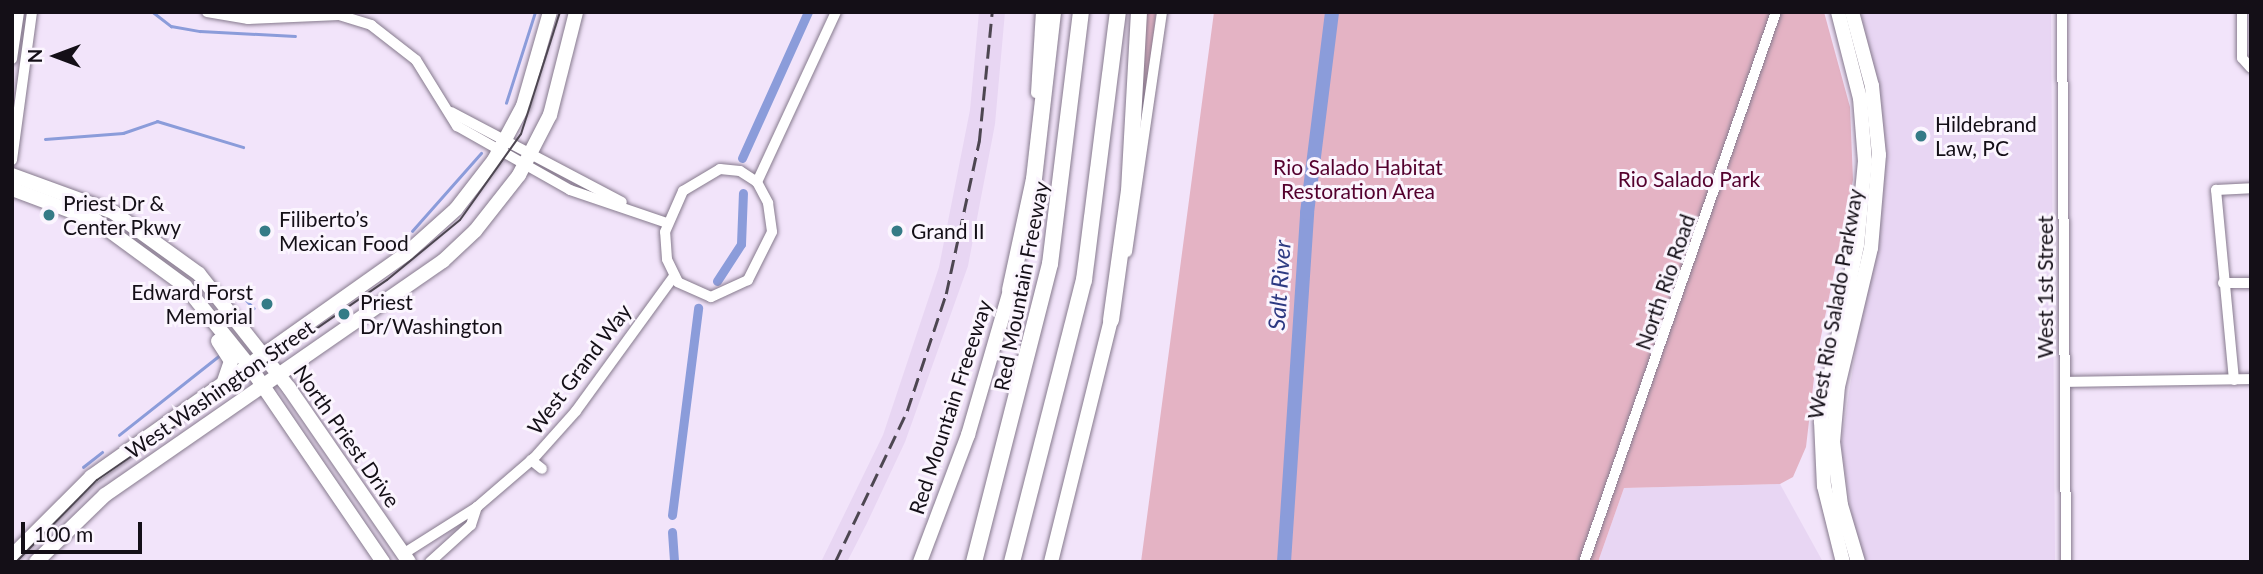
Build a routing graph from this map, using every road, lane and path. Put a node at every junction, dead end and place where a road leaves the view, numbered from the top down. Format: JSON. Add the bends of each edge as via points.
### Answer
{"nodes":[{"id":1,"x":19,"y":12,"type":"edge"},
{"id":2,"x":32,"y":12,"type":"edge"},
{"id":3,"x":207,"y":12,"type":"edge"},
{"id":4,"x":550,"y":12,"type":"edge"},
{"id":5,"x":576,"y":12,"type":"edge"},
{"id":6,"x":836,"y":12,"type":"edge"},
{"id":7,"x":1041,"y":12,"type":"edge"},
{"id":8,"x":1053,"y":12,"type":"edge"},
{"id":9,"x":1081,"y":12,"type":"edge"},
{"id":10,"x":1118,"y":12,"type":"edge"},
{"id":11,"x":1139,"y":12,"type":"edge"},
{"id":12,"x":1162,"y":12,"type":"edge"},
{"id":13,"x":1776,"y":12,"type":"edge"},
{"id":14,"x":1838,"y":12,"type":"edge"},
{"id":15,"x":1852,"y":12,"type":"edge"},
{"id":16,"x":2062,"y":12,"type":"edge"},
{"id":17,"x":2242,"y":12,"type":"edge"},
{"id":18,"x":12,"y":59,"type":"edge"},
{"id":19,"x":2248,"y":66,"type":"edge"},
{"id":20,"x":503,"y":144,"type":"junction"},
{"id":21,"x":527,"y":159,"type":"junction"},
{"id":22,"x":12,"y":160,"type":"edge"},
{"id":23,"x":12,"y":174,"type":"edge"},
{"id":24,"x":748,"y":176,"type":"junction"},
{"id":25,"x":2251,"y":188,"type":"edge"},
{"id":26,"x":12,"y":189,"type":"edge"},
{"id":27,"x":668,"y":220,"type":"junction"},
{"id":28,"x":1864,"y":246,"type":"junction"},
{"id":29,"x":674,"y":275,"type":"junction"},
{"id":30,"x":180,"y":282,"type":"junction"},
{"id":31,"x":2223,"y":283,"type":"junction"},
{"id":32,"x":2251,"y":283,"type":"edge"},
{"id":33,"x":1010,"y":290,"type":"junction"},
{"id":34,"x":1111,"y":320,"type":"junction"},
{"id":35,"x":262,"y":353,"type":"junction"},
{"id":36,"x":248,"y":364,"type":"junction"},
{"id":37,"x":279,"y":375,"type":"junction"},
{"id":38,"x":2251,"y":379,"type":"edge"},
{"id":39,"x":2234,"y":380,"type":"junction"},
{"id":40,"x":224,"y":381,"type":"junction"},
{"id":41,"x":2065,"y":383,"type":"junction"},
{"id":42,"x":262,"y":388,"type":"junction"},
{"id":43,"x":531,"y":460,"type":"junction"},
{"id":44,"x":542,"y":469,"type":"dead end"},
{"id":45,"x":477,"y":507,"type":"junction"},
{"id":46,"x":12,"y":556,"type":"edge"},
{"id":47,"x":406,"y":558,"type":"edge"},
{"id":48,"x":36,"y":562,"type":"edge"},
{"id":49,"x":383,"y":562,"type":"edge"},
{"id":50,"x":430,"y":562,"type":"edge"},
{"id":51,"x":920,"y":562,"type":"edge"},
{"id":52,"x":974,"y":562,"type":"edge"},
{"id":53,"x":1012,"y":562,"type":"edge"},
{"id":54,"x":1051,"y":562,"type":"edge"},
{"id":55,"x":1584,"y":562,"type":"edge"},
{"id":56,"x":1843,"y":562,"type":"edge"},
{"id":57,"x":1858,"y":562,"type":"edge"},
{"id":58,"x":2066,"y":562,"type":"edge"}],
"edges":[{"from":1,"to":18,"type":"street"},
{"from":2,"to":22,"type":"street"},
{"from":3,"to":20,"type":"street","via":[[248,19],[357,19],[391,36],[416,60],[457,126]]},
{"from":4,"to":20,"type":"main road","name":"West Washington Street","via":[[532,80]]},
{"from":5,"to":21,"type":"main road","name":"West Washington Street","via":[[560,86]]},
{"from":6,"to":24,"type":"street"},
{"from":7,"to":33,"type":"street","name":"Red Mountain Freeeway","via":[[1033,130]]},
{"from":8,"to":33,"type":"highway","via":[[1034,178]]},
{"from":9,"to":52,"type":"highway","name":"Red Mountain Freeway","via":[[1050,264]]},
{"from":10,"to":53,"type":"highway","via":[[1084,280]]},
{"from":11,"to":34,"type":"highway","via":[[1129,191]]},
{"from":12,"to":34,"type":"street","via":[[1143,170]]},
{"from":13,"to":55,"type":"street","name":"North Rio Road"},
{"from":14,"to":28,"type":"main road","name":"West Rio Salado Parkway","via":[[1864,138]]},
{"from":15,"to":28,"type":"main road","name":"West Rio Salado Parkway","via":[[1877,131]]},
{"from":16,"to":41,"type":"street","name":"West 1st Street"},
{"from":17,"to":19,"type":"street"},
{"from":20,"to":21,"type":"street"},
{"from":20,"to":35,"type":"main road","name":"West Washington Street","via":[[436,229]]},
{"from":21,"to":27,"type":"street","via":[[584,196]]},
{"from":21,"to":37,"type":"main road","name":"West Washington Street","via":[[496,207],[452,253]]},
{"from":23,"to":35,"type":"main road","name":"North Priest Drive","via":[[93,202],[151,236],[199,274]]},
{"from":24,"to":27,"type":"street","via":[[702,175],[683,191]]},
{"from":24,"to":29,"type":"street","via":[[772,221],[767,254],[742,287],[706,297]]},
{"from":25,"to":31,"type":"street","via":[[2216,190]]},
{"from":26,"to":30,"type":"main road","name":"North Priest Drive","via":[[95,220]]},
{"from":27,"to":29,"type":"street","via":[[665,251]]},
{"from":28,"to":56,"type":"main road","name":"West Rio Salado Parkway","via":[[1821,421],[1825,486]]},
{"from":28,"to":57,"type":"main road","name":"West Rio Salado Parkway","via":[[1838,386],[1833,442],[1841,505]]},
{"from":29,"to":43,"type":"street","name":"West Grand Way","via":[[576,411]]},
{"from":30,"to":36,"type":"main road","name":"North Priest Drive"},
{"from":30,"to":40,"type":"main road","via":[[183,297],[228,354]]},
{"from":31,"to":32,"type":"street"},
{"from":31,"to":39,"type":"street"},
{"from":33,"to":51,"type":"main road","name":"Red Mountain Freeeway","via":[[971,426]]},
{"from":34,"to":54,"type":"main road"},
{"from":35,"to":36,"type":"main road","name":"West Washington Street"},
{"from":35,"to":37,"type":"main road","name":"North Priest Drive"},
{"from":36,"to":40,"type":"main road","name":"West Washington Street"},
{"from":36,"to":42,"type":"main road","name":"North Priest Drive"},
{"from":37,"to":42,"type":"main road","name":"West Washington Street"},
{"from":37,"to":47,"type":"main road","name":"North Priest Drive"},
{"from":38,"to":39,"type":"street"},
{"from":39,"to":41,"type":"street"},
{"from":40,"to":46,"type":"main road","name":"West Washington Street","via":[[91,477]]},
{"from":41,"to":58,"type":"street","name":"West 1st Street"},
{"from":42,"to":48,"type":"main road","name":"West Washington Street","via":[[105,495]]},
{"from":42,"to":49,"type":"main road","name":"North Priest Drive"},
{"from":43,"to":44,"type":"street"},
{"from":43,"to":45,"type":"street","name":"West Grand Way"},
{"from":45,"to":47,"type":"street","name":"West Grand Way"},
{"from":45,"to":50,"type":"street","name":"West Grand Way","via":[[471,525]]}]}
